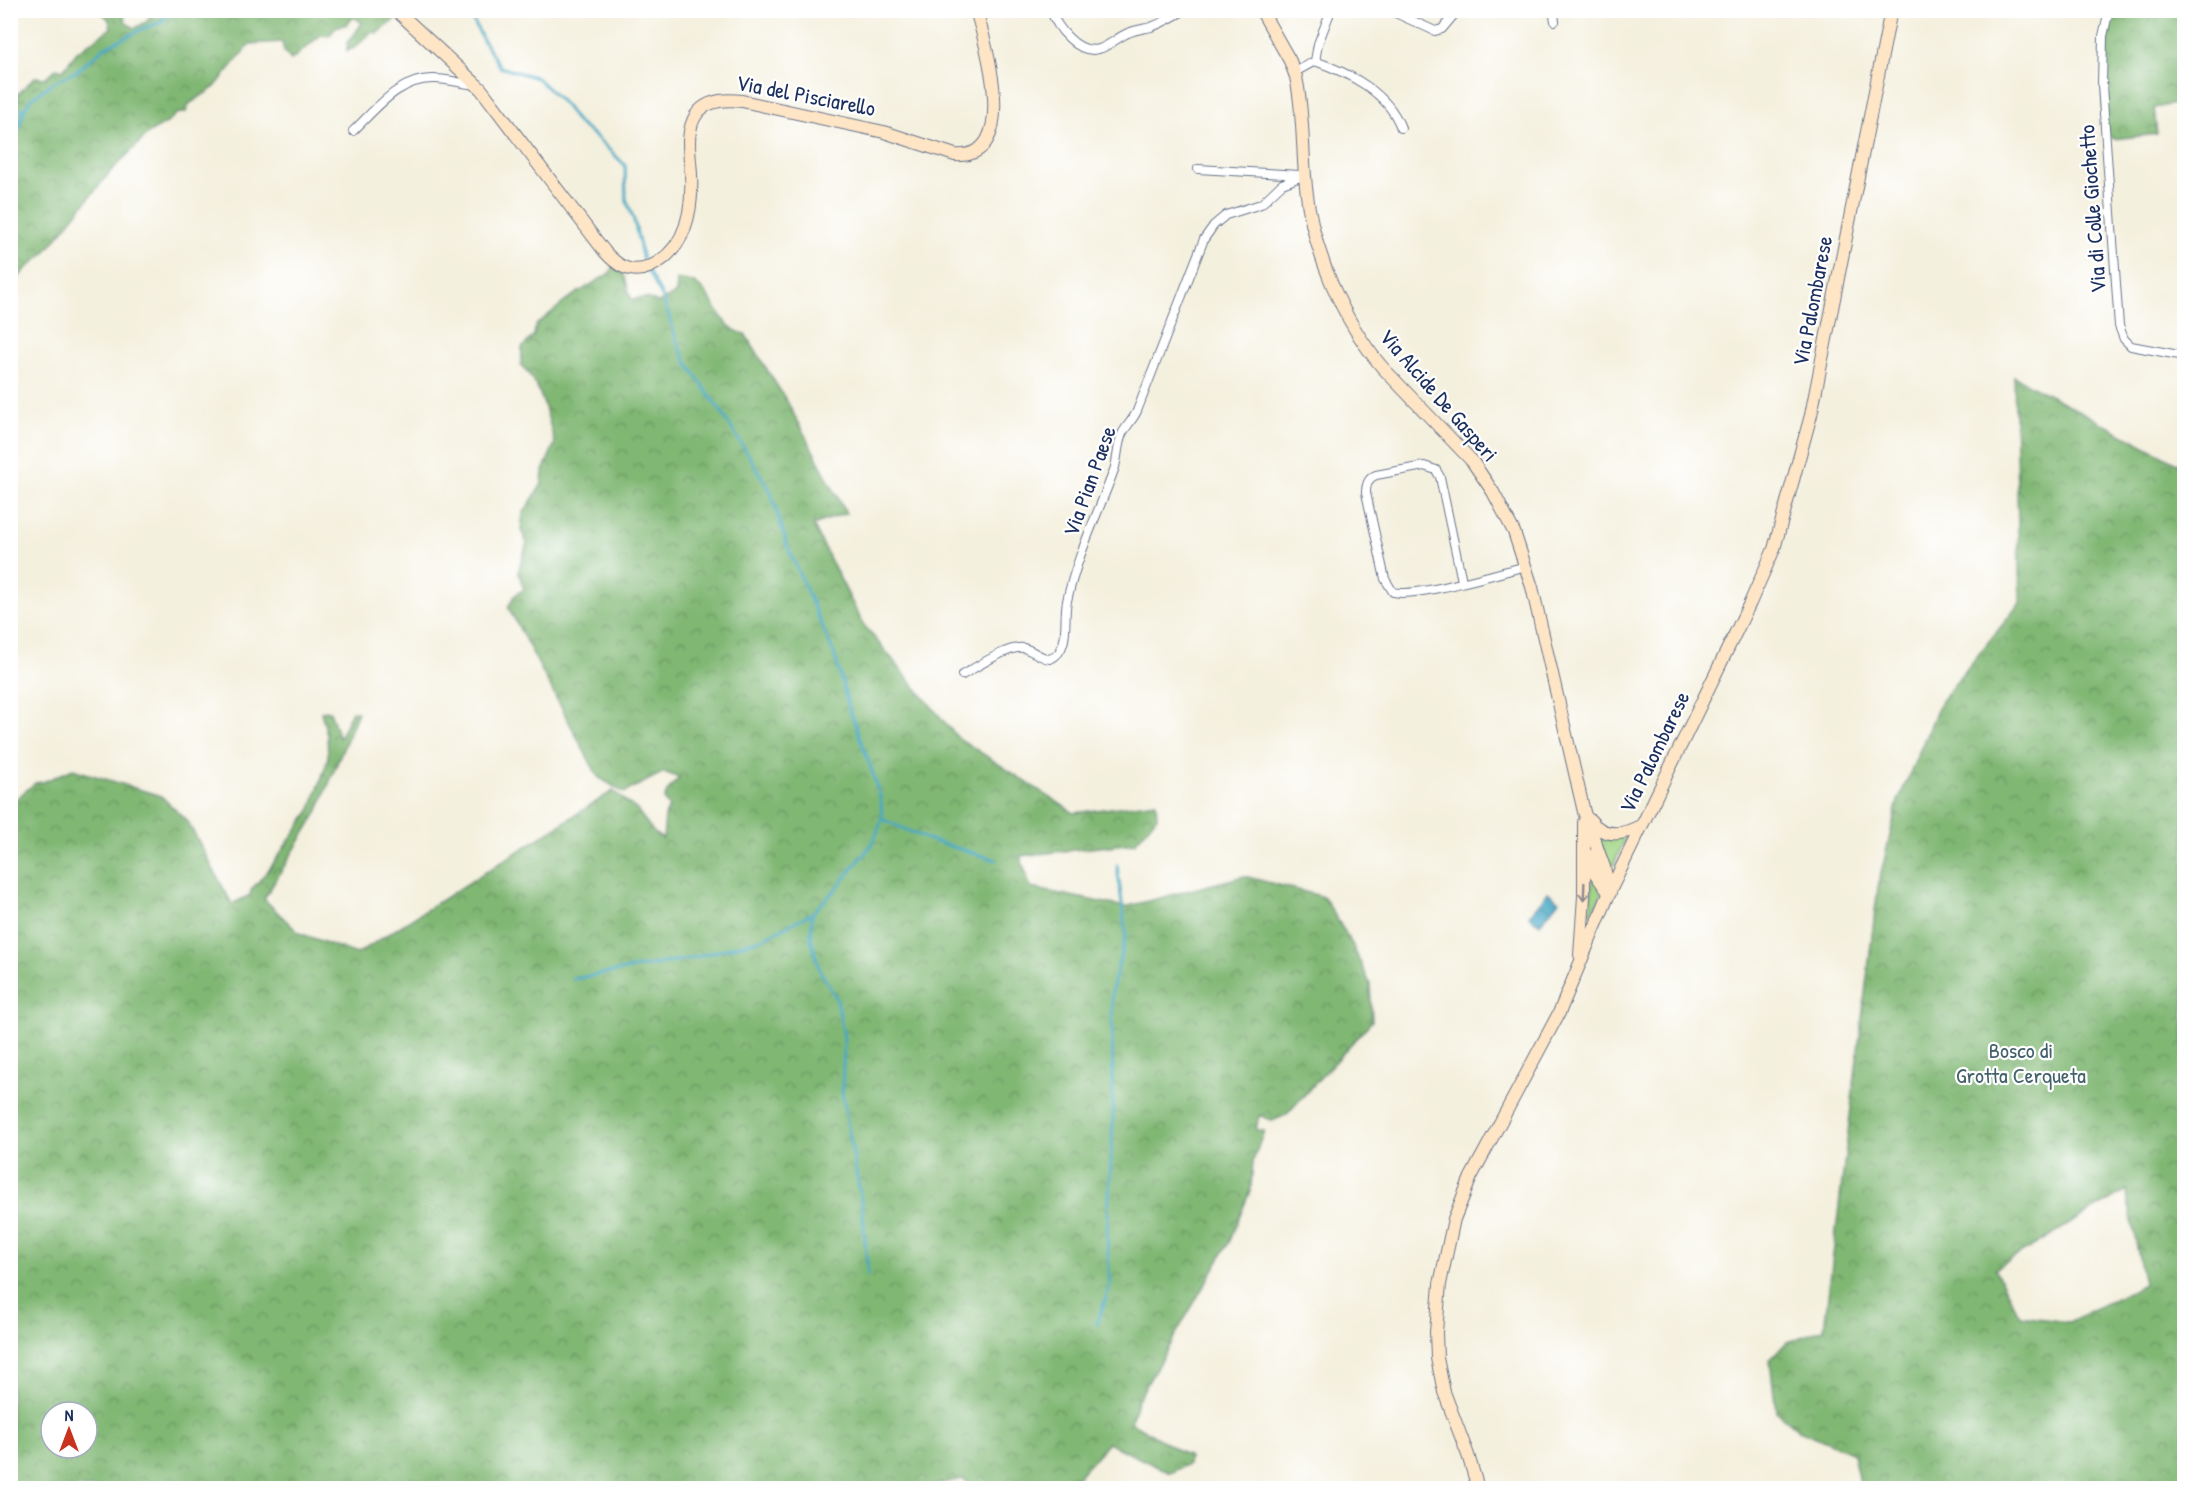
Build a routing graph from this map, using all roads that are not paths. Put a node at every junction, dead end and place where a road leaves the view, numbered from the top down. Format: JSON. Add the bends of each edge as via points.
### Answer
{"nodes":[{"id":1,"x":396,"y":10,"type":"edge"},
{"id":2,"x":976,"y":10,"type":"edge"},
{"id":3,"x":1051,"y":10,"type":"edge"},
{"id":4,"x":1185,"y":10,"type":"edge"},
{"id":5,"x":1331,"y":10,"type":"edge"},
{"id":6,"x":1389,"y":10,"type":"edge"},
{"id":7,"x":1458,"y":10,"type":"edge"},
{"id":8,"x":1553,"y":10,"type":"edge"},
{"id":9,"x":1891,"y":10,"type":"edge"},
{"id":10,"x":2109,"y":10,"type":"edge"},
{"id":11,"x":1263,"y":12,"type":"edge"},
{"id":12,"x":1555,"y":21,"type":"dead end"},
{"id":13,"x":1315,"y":61,"type":"junction"},
{"id":14,"x":1295,"y":72,"type":"junction"},
{"id":15,"x":477,"y":85,"type":"junction"},
{"id":16,"x":1401,"y":128,"type":"dead end"},
{"id":17,"x":353,"y":131,"type":"dead end"},
{"id":18,"x":1198,"y":169,"type":"dead end"},
{"id":19,"x":1305,"y":175,"type":"junction"},
{"id":20,"x":2184,"y":356,"type":"edge"},
{"id":21,"x":1526,"y":566,"type":"junction"},
{"id":22,"x":1462,"y":581,"type":"junction"},
{"id":23,"x":962,"y":675,"type":"dead end"},
{"id":24,"x":1584,"y":812,"type":"junction"},
{"id":25,"x":1642,"y":825,"type":"junction"},
{"id":26,"x":1584,"y":841,"type":"junction"},
{"id":27,"x":1610,"y":893,"type":"junction"},
{"id":28,"x":1579,"y":968,"type":"junction"},
{"id":29,"x":1478,"y":1488,"type":"edge"}],
"edges":[{"from":1,"to":15,"type":"street","name":"Via del Pisciarello"},
{"from":2,"to":15,"type":"street","name":"Via del Pisciarello","via":[[995,101],[992,125],[980,150],[955,155],[869,129],[742,101],[715,102],[698,113],[691,129],[691,191],[686,226],[672,251],[648,267],[626,269],[612,259]]},
{"from":3,"to":4,"type":"street","via":[[1066,36],[1093,50]]},
{"from":5,"to":13,"type":"street"},
{"from":6,"to":7,"type":"street","via":[[1437,31]]},
{"from":8,"to":12,"type":"street"},
{"from":9,"to":25,"type":"street","name":"Via Palombarese","via":[[1810,414],[1779,533],[1750,603]]},
{"from":10,"to":20,"type":"street","name":"Via di Colle Giochetto","via":[[2103,36],[2102,85],[2119,326],[2131,346]]},
{"from":11,"to":14,"type":"street","name":"Via Alcide De Gasperi"},
{"from":13,"to":14,"type":"street"},
{"from":13,"to":16,"type":"street","via":[[1358,80],[1391,107]]},
{"from":14,"to":19,"type":"street","name":"Via Alcide De Gasperi"},
{"from":15,"to":17,"type":"street","via":[[437,79],[412,82],[394,92]]},
{"from":18,"to":19,"type":"street"},
{"from":19,"to":21,"type":"street","name":"Via Alcide De Gasperi","via":[[1318,248],[1350,319],[1377,362],[1477,468],[1508,519]]},
{"from":19,"to":23,"type":"street","name":"Via Pian Paese","via":[[1282,184],[1261,204],[1226,215],[1205,236],[1137,411],[1121,436],[1115,466],[1074,575],[1059,652],[1050,659],[1026,648],[1015,648]]},
{"from":21,"to":22,"type":"street"},
{"from":21,"to":24,"type":"street","name":"Via Alcide De Gasperi"},
{"from":22,"to":22,"type":"street","via":[[1405,594],[1390,589],[1366,493],[1370,478],[1424,466],[1436,470]]},
{"from":24,"to":25,"type":"street","via":[[1595,826],[1608,833],[1622,833]]},
{"from":24,"to":26,"type":"street","name":"Via Alcide De Gasperi"},
{"from":24,"to":27,"type":"street","name":"Via Alcide De Gasperi"},
{"from":25,"to":27,"type":"street","name":"Via Palombarese"},
{"from":26,"to":27,"type":"street","name":"Via Alcide De Gasperi","via":[[1593,870]]},
{"from":26,"to":28,"type":"street","name":"Via Alcide De Gasperi","one_way":true},
{"from":27,"to":28,"type":"street","name":"Via Palombarese"},
{"from":28,"to":29,"type":"street","name":"Via Palombarese","via":[[1549,1033],[1466,1187],[1442,1269],[1436,1332],[1440,1379]]}]}
